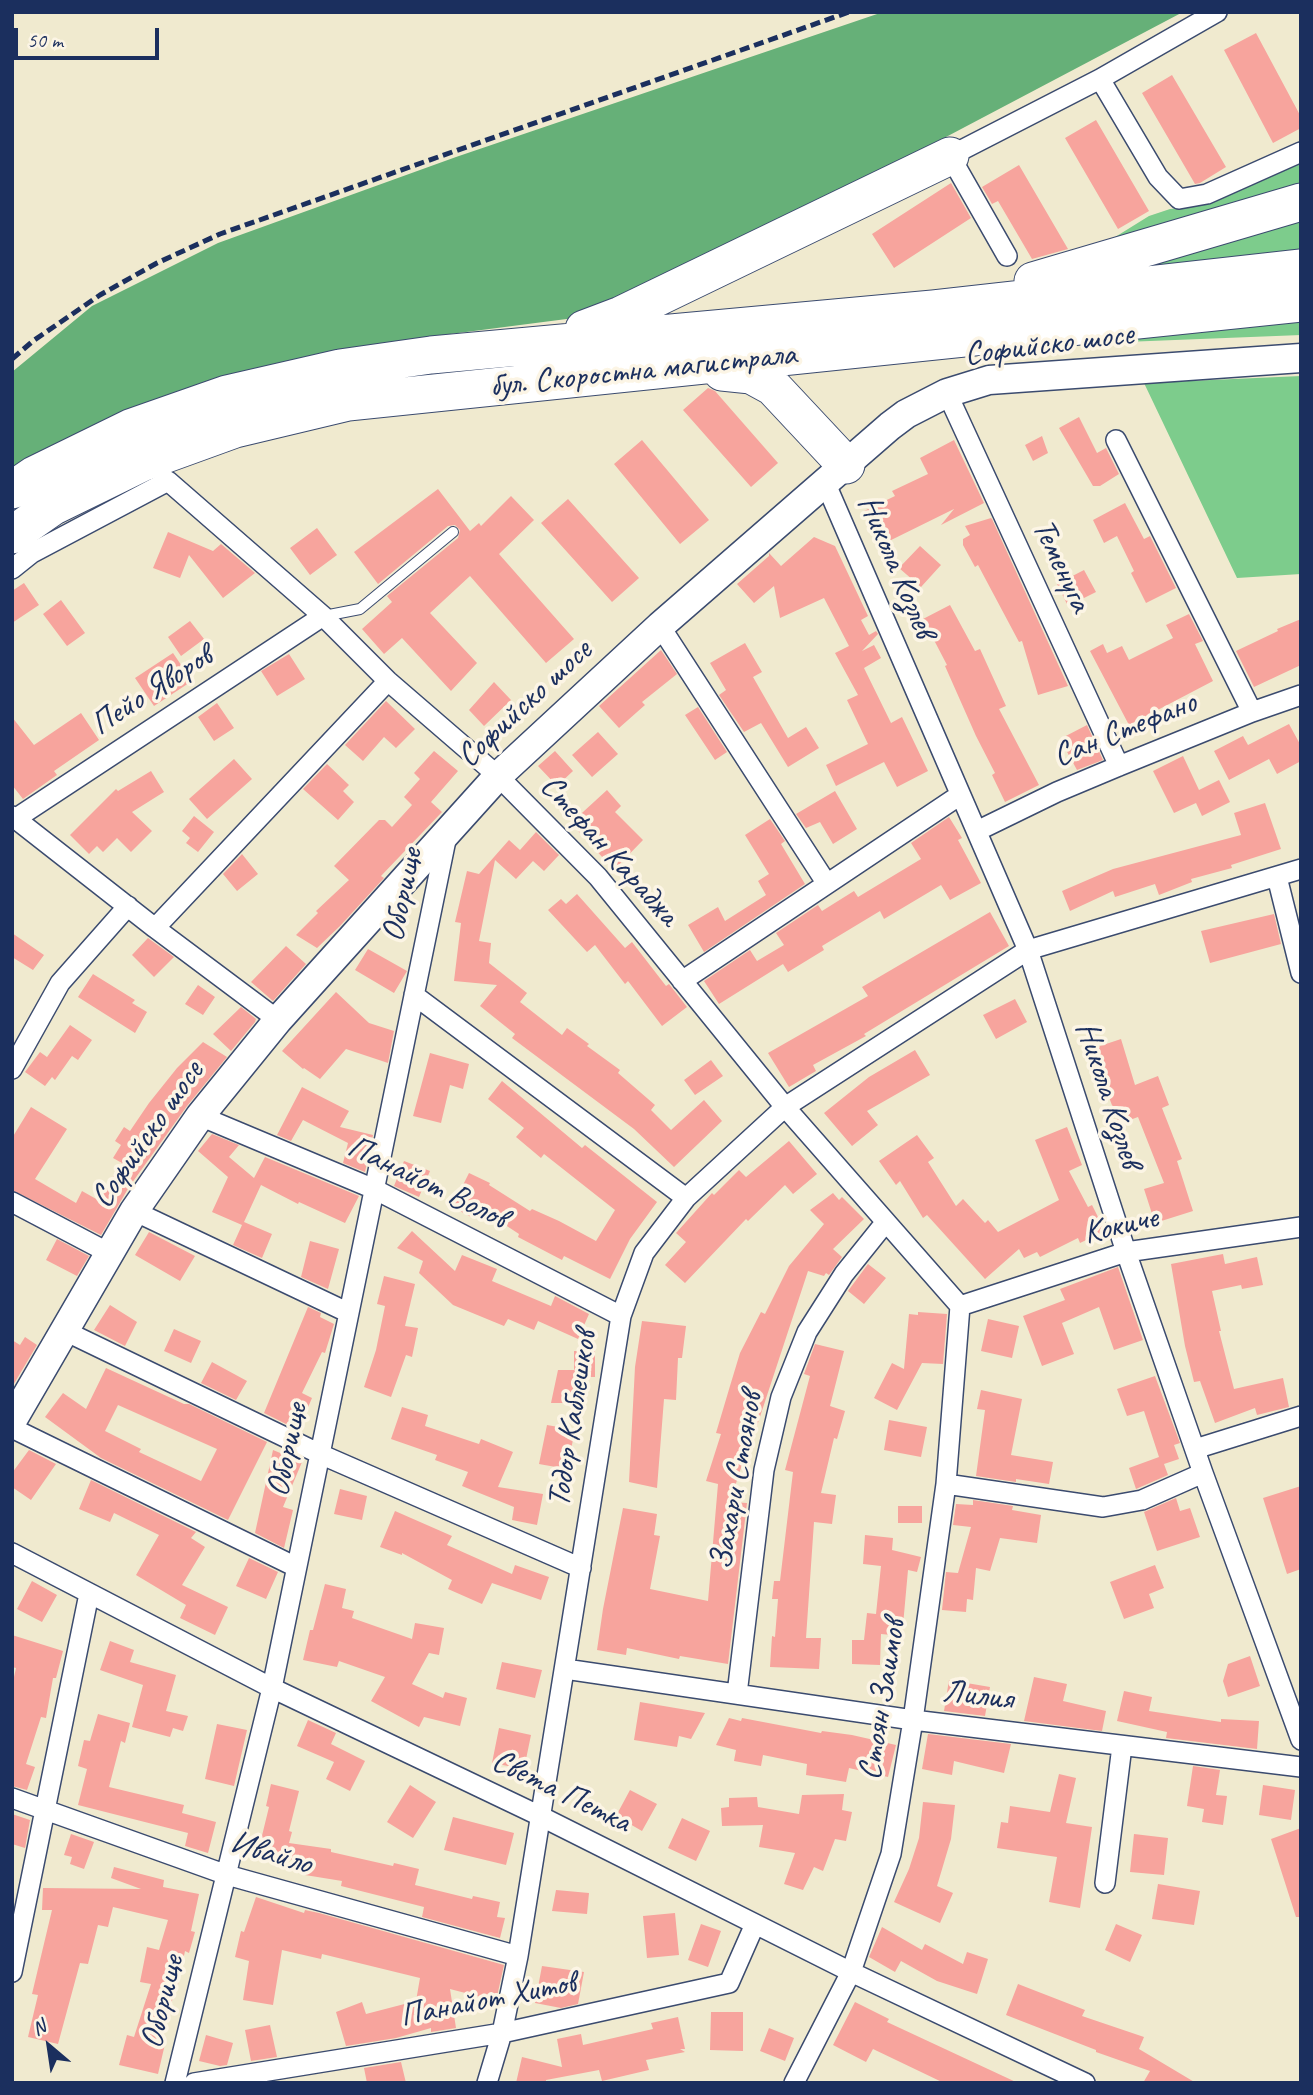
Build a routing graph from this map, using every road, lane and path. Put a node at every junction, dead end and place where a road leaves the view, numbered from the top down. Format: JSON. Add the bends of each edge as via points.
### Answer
{"nodes":[{"id":1,"x":1217,"y":12,"type":"edge"},
{"id":2,"x":1100,"y":79,"type":"junction"},
{"id":3,"x":1301,"y":152,"type":"edge"},
{"id":4,"x":950,"y":156,"type":"junction"},
{"id":5,"x":1301,"y":202,"type":"edge"},
{"id":6,"x":1007,"y":256,"type":"dead end"},
{"id":7,"x":1301,"y":268,"type":"edge"},
{"id":8,"x":1301,"y":303,"type":"edge"},
{"id":9,"x":933,"y":309,"type":"junction"},
{"id":10,"x":531,"y":345,"type":"junction"},
{"id":11,"x":1301,"y":358,"type":"edge"},
{"id":12,"x":651,"y":370,"type":"junction"},
{"id":13,"x":947,"y":393,"type":"junction"},
{"id":14,"x":1116,"y":440,"type":"dead end"},
{"id":15,"x":836,"y":473,"type":"junction"},
{"id":16,"x":12,"y":490,"type":"edge"},
{"id":17,"x":453,"y":532,"type":"dead end"},
{"id":18,"x":12,"y":535,"type":"edge"},
{"id":19,"x":12,"y":569,"type":"edge"},
{"id":20,"x":323,"y":616,"type":"junction"},
{"id":21,"x":660,"y":626,"type":"junction"},
{"id":22,"x":388,"y":681,"type":"junction"},
{"id":23,"x":1301,"y":695,"type":"edge"},
{"id":24,"x":1252,"y":712,"type":"junction"},
{"id":25,"x":1119,"y":766,"type":"junction"},
{"id":26,"x":498,"y":776,"type":"junction"},
{"id":27,"x":960,"y":795,"type":"junction"},
{"id":28,"x":14,"y":817,"type":"edge"},
{"id":29,"x":449,"y":827,"type":"junction"},
{"id":30,"x":977,"y":831,"type":"junction"},
{"id":31,"x":1301,"y":869,"type":"edge"},
{"id":32,"x":1277,"y":877,"type":"junction"},
{"id":33,"x":827,"y":884,"type":"junction"},
{"id":34,"x":128,"y":906,"type":"junction"},
{"id":35,"x":155,"y":928,"type":"junction"},
{"id":36,"x":1028,"y":950,"type":"junction"},
{"id":37,"x":1301,"y":973,"type":"edge"},
{"id":38,"x":682,"y":981,"type":"junction"},
{"id":39,"x":414,"y":995,"type":"junction"},
{"id":40,"x":278,"y":1020,"type":"junction"},
{"id":41,"x":12,"y":1069,"type":"edge"},
{"id":42,"x":785,"y":1107,"type":"junction"},
{"id":43,"x":200,"y":1116,"type":"junction"},
{"id":44,"x":374,"y":1189,"type":"junction"},
{"id":45,"x":686,"y":1198,"type":"junction"},
{"id":46,"x":12,"y":1202,"type":"edge"},
{"id":47,"x":134,"y":1211,"type":"junction"},
{"id":48,"x":885,"y":1223,"type":"junction"},
{"id":49,"x":1301,"y":1227,"type":"edge"},
{"id":50,"x":1126,"y":1252,"type":"junction"},
{"id":51,"x":108,"y":1253,"type":"junction"},
{"id":52,"x":960,"y":1306,"type":"junction"},
{"id":53,"x":349,"y":1313,"type":"junction"},
{"id":54,"x":621,"y":1316,"type":"junction"},
{"id":55,"x":65,"y":1331,"type":"junction"},
{"id":56,"x":15,"y":1413,"type":"edge"},
{"id":57,"x":1301,"y":1416,"type":"edge"},
{"id":58,"x":1195,"y":1449,"type":"junction"},
{"id":59,"x":320,"y":1454,"type":"junction"},
{"id":60,"x":1203,"y":1473,"type":"junction"},
{"id":61,"x":946,"y":1484,"type":"junction"},
{"id":62,"x":12,"y":1553,"type":"edge"},
{"id":63,"x":296,"y":1567,"type":"junction"},
{"id":64,"x":581,"y":1567,"type":"junction"},
{"id":65,"x":89,"y":1594,"type":"junction"},
{"id":66,"x":565,"y":1669,"type":"junction"},
{"id":67,"x":272,"y":1688,"type":"junction"},
{"id":68,"x":737,"y":1694,"type":"junction"},
{"id":69,"x":913,"y":1720,"type":"junction"},
{"id":70,"x":1301,"y":1740,"type":"edge"},
{"id":71,"x":1122,"y":1746,"type":"junction"},
{"id":72,"x":1301,"y":1768,"type":"edge"},
{"id":73,"x":12,"y":1798,"type":"edge"},
{"id":74,"x":45,"y":1810,"type":"junction"},
{"id":75,"x":540,"y":1816,"type":"junction"},
{"id":76,"x":227,"y":1875,"type":"junction"},
{"id":77,"x":1105,"y":1883,"type":"dead end"},
{"id":78,"x":755,"y":1924,"type":"junction"},
{"id":79,"x":518,"y":1956,"type":"junction"},
{"id":80,"x":12,"y":1972,"type":"edge"},
{"id":81,"x":850,"y":1972,"type":"junction"},
{"id":82,"x":502,"y":2033,"type":"junction"},
{"id":83,"x":175,"y":2083,"type":"edge"},
{"id":84,"x":194,"y":2083,"type":"edge"},
{"id":85,"x":487,"y":2083,"type":"edge"},
{"id":86,"x":794,"y":2083,"type":"edge"},
{"id":87,"x":1084,"y":2083,"type":"edge"}],
"edges":[{"from":1,"to":2,"type":"street"},
{"from":2,"to":3,"type":"street","via":[[1158,177],[1179,199],[1207,194]]},
{"from":2,"to":4,"type":"street"},
{"from":4,"to":6,"type":"street"},
{"from":4,"to":10,"type":"highway","via":[[621,315]]},
{"from":5,"to":9,"type":"highway"},
{"from":7,"to":9,"type":"highway","name":"бул. Скоростна магистрала"},
{"from":8,"to":12,"type":"highway","name":"бул. Скоростна магистрала"},
{"from":9,"to":10,"type":"highway","name":"бул. Скоростна магистрала"},
{"from":10,"to":16,"type":"highway","name":"бул. Скоростна магистрала","via":[[340,368],[227,394],[130,429]]},
{"from":11,"to":13,"type":"main road","name":"Софийско шосе","via":[[1008,377]]},
{"from":12,"to":15,"type":"highway","via":[[738,372],[763,380],[785,397]]},
{"from":12,"to":18,"type":"highway","name":"бул. Скоростна магистрала","via":[[348,402],[235,429],[144,462],[52,507]]},
{"from":13,"to":15,"type":"main road","name":"Софийско шосе","via":[[906,414]]},
{"from":13,"to":25,"type":"street","name":"Теменуга"},
{"from":14,"to":24,"type":"street"},
{"from":15,"to":21,"type":"main road","name":"Софийско шосе"},
{"from":15,"to":27,"type":"street","name":"Никола Козлев"},
{"from":17,"to":20,"type":"lane","via":[[359,609]]},
{"from":19,"to":20,"type":"street","name":"Стефан Караджа","via":[[32,552],[168,481]]},
{"from":20,"to":22,"type":"street","name":"Стефан Караджа"},
{"from":20,"to":28,"type":"street","name":"Пейо Яворов"},
{"from":21,"to":26,"type":"main road","name":"Софийско шосе"},
{"from":21,"to":33,"type":"street"},
{"from":22,"to":26,"type":"street","name":"Стефан Караджа"},
{"from":22,"to":35,"type":"street"},
{"from":23,"to":24,"type":"street","name":"Сан Стефано"},
{"from":24,"to":25,"type":"street","name":"Сан Стефано"},
{"from":25,"to":30,"type":"street","name":"Сан Стефано"},
{"from":26,"to":29,"type":"main road","name":"Софийско шосе"},
{"from":26,"to":38,"type":"street","name":"Стефан Караджа","via":[[598,877]]},
{"from":27,"to":30,"type":"street","name":"Никола Козлев"},
{"from":27,"to":33,"type":"street"},
{"from":28,"to":34,"type":"street"},
{"from":29,"to":39,"type":"street","name":"Оборище"},
{"from":29,"to":40,"type":"main road","name":"Софийско шосе"},
{"from":30,"to":36,"type":"street","name":"Никола Козлев"},
{"from":31,"to":32,"type":"street","name":"Тодор Каблешков"},
{"from":32,"to":36,"type":"street","name":"Тодор Каблешков"},
{"from":32,"to":37,"type":"street"},
{"from":33,"to":38,"type":"street"},
{"from":34,"to":35,"type":"street"},
{"from":34,"to":41,"type":"street","via":[[60,983]]},
{"from":35,"to":40,"type":"street"},
{"from":36,"to":42,"type":"street","name":"Тодор Каблешков"},
{"from":36,"to":50,"type":"street","name":"Никола Козлев"},
{"from":38,"to":42,"type":"street","name":"Стефан Караджа"},
{"from":39,"to":44,"type":"street","name":"Оборище"},
{"from":39,"to":45,"type":"street"},
{"from":40,"to":43,"type":"main road","name":"Софийско шосе"},
{"from":42,"to":45,"type":"street","name":"Тодор Каблешков"},
{"from":42,"to":48,"type":"street","name":"Стефан Караджа"},
{"from":43,"to":44,"type":"street","name":"Панайот Волов"},
{"from":43,"to":47,"type":"main road","name":"Софийско шосе"},
{"from":44,"to":53,"type":"street","name":"Оборище"},
{"from":44,"to":54,"type":"street","name":"Панайот Волов"},
{"from":45,"to":54,"type":"street","name":"Тодор Каблешков","via":[[644,1253]]},
{"from":46,"to":51,"type":"street"},
{"from":47,"to":51,"type":"main road","name":"Софийско шосе"},
{"from":47,"to":53,"type":"street"},
{"from":48,"to":52,"type":"street","name":"Стефан Караджа"},
{"from":48,"to":68,"type":"street","name":"Захари Стоянов","via":[[844,1274],[807,1332],[781,1397],[764,1470]]},
{"from":49,"to":50,"type":"street","name":"Кокиче"},
{"from":50,"to":52,"type":"street","name":"Кокиче"},
{"from":50,"to":58,"type":"street","name":"Никола Козлев"},
{"from":51,"to":55,"type":"main road","name":"Софийско шосе"},
{"from":52,"to":61,"type":"street","name":"Стоян Заимов"},
{"from":53,"to":59,"type":"street","name":"Оборище"},
{"from":54,"to":64,"type":"street","name":"Тодор Каблешков"},
{"from":55,"to":56,"type":"main road","name":"Софийско шосе"},
{"from":55,"to":59,"type":"street"},
{"from":56,"to":63,"type":"street"},
{"from":57,"to":58,"type":"street"},
{"from":58,"to":60,"type":"street","name":"Никола Козлев"},
{"from":59,"to":63,"type":"street","name":"Оборище"},
{"from":59,"to":64,"type":"street"},
{"from":60,"to":61,"type":"street","via":[[1142,1500],[1103,1507]]},
{"from":60,"to":70,"type":"street","name":"Никола Козлев"},
{"from":61,"to":69,"type":"street","name":"Стоян Заимов"},
{"from":62,"to":65,"type":"street","name":"Света Петка"},
{"from":63,"to":67,"type":"street","name":"Оборище"},
{"from":64,"to":66,"type":"street","name":"Тодор Каблешков"},
{"from":65,"to":67,"type":"street","name":"Света Петка"},
{"from":65,"to":74,"type":"street"},
{"from":66,"to":68,"type":"street","name":"Лилия"},
{"from":66,"to":75,"type":"street","name":"Тодор Каблешков"},
{"from":67,"to":75,"type":"street","name":"Света Петка"},
{"from":67,"to":76,"type":"street","name":"Оборище"},
{"from":68,"to":69,"type":"street","name":"Лилия"},
{"from":69,"to":71,"type":"street","name":"Лилия"},
{"from":69,"to":81,"type":"street","name":"Стоян Заимов","via":[[891,1854]]},
{"from":71,"to":72,"type":"street","name":"Лилия"},
{"from":71,"to":77,"type":"street"},
{"from":73,"to":74,"type":"street","name":"Ивайло"},
{"from":74,"to":76,"type":"street","name":"Ивайло"},
{"from":74,"to":80,"type":"street"},
{"from":75,"to":78,"type":"street","name":"Света Петка"},
{"from":75,"to":79,"type":"street","name":"Тодор Каблешков"},
{"from":76,"to":79,"type":"street","name":"Ивайло"},
{"from":76,"to":83,"type":"street","name":"Оборище"},
{"from":78,"to":81,"type":"street","name":"Света Петка"},
{"from":78,"to":82,"type":"street","name":"Панайот Хитов","via":[[730,1983]]},
{"from":79,"to":82,"type":"street","name":"Тодор Каблешков"},
{"from":81,"to":86,"type":"street","name":"Стоян Заимов"},
{"from":81,"to":87,"type":"street","name":"Света Петка"},
{"from":82,"to":84,"type":"street","name":"Панайот Хитов"},
{"from":82,"to":85,"type":"street","name":"Тодор Каблешков"}]}
